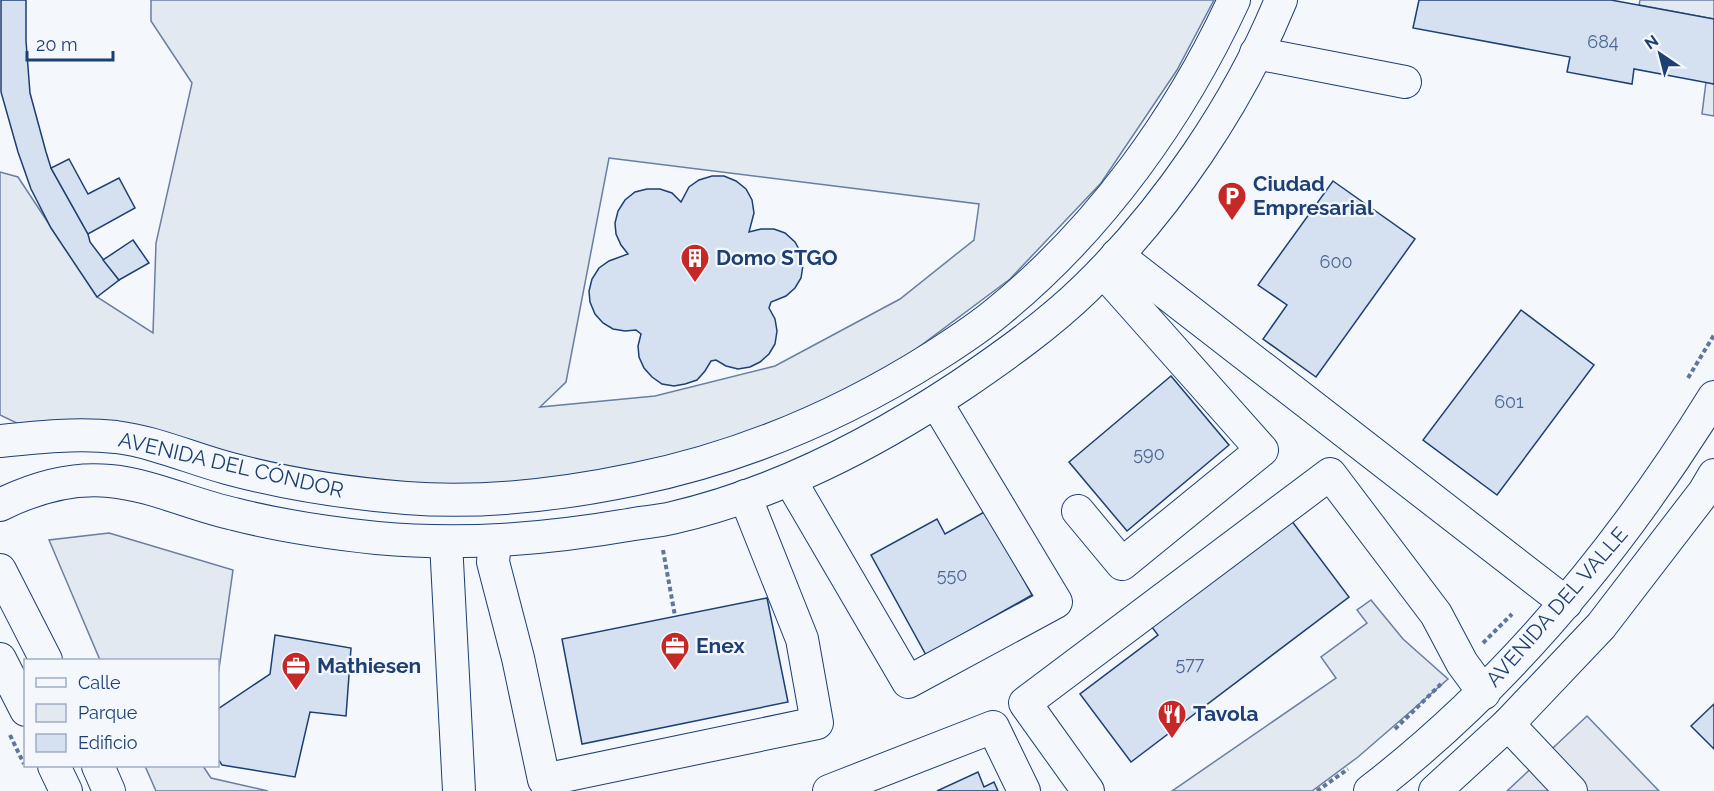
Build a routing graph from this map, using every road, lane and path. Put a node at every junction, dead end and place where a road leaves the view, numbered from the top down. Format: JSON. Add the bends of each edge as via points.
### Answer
{"nodes":[{"id":1,"x":1234,"y":0,"type":"edge"},
{"id":2,"x":1281,"y":0,"type":"edge"},
{"id":3,"x":1256,"y":52,"type":"junction"},
{"id":4,"x":1405,"y":82,"type":"dead end"},
{"id":5,"x":1110,"y":263,"type":"junction"},
{"id":6,"x":1001,"y":309,"type":"junction"},
{"id":7,"x":1714,"y":335,"type":"edge"},
{"id":8,"x":1022,"y":342,"type":"junction"},
{"id":9,"x":950,"y":346,"type":"junction"},
{"id":10,"x":1695,"y":368,"type":"dead end"},
{"id":11,"x":966,"y":382,"type":"junction"},
{"id":12,"x":1714,"y":397,"type":"edge"},
{"id":13,"x":936,"y":402,"type":"junction"},
{"id":14,"x":0,"y":441,"type":"edge"},
{"id":15,"x":1714,"y":475,"type":"edge"},
{"id":16,"x":790,"y":480,"type":"junction"},
{"id":17,"x":569,"y":492,"type":"junction"},
{"id":18,"x":745,"y":496,"type":"junction"},
{"id":19,"x":487,"y":500,"type":"junction"},
{"id":20,"x":0,"y":505,"type":"edge"},
{"id":21,"x":1078,"y":511,"type":"dead end"},
{"id":22,"x":568,"y":535,"type":"junction"},
{"id":23,"x":446,"y":542,"type":"junction"},
{"id":24,"x":490,"y":542,"type":"junction"},
{"id":25,"x":663,"y":547,"type":"dead end"},
{"id":26,"x":0,"y":570,"type":"edge"},
{"id":27,"x":1566,"y":603,"type":"junction"},
{"id":28,"x":675,"y":616,"type":"dead end"},
{"id":29,"x":0,"y":659,"type":"edge"},
{"id":30,"x":45,"y":659,"type":"edge"},
{"id":31,"x":1484,"y":693,"type":"junction"},
{"id":32,"x":15,"y":717,"type":"edge"},
{"id":33,"x":1508,"y":724,"type":"junction"},
{"id":34,"x":24,"y":735,"type":"edge"},
{"id":35,"x":99,"y":767,"type":"edge"},
{"id":36,"x":41,"y":769,"type":"edge"},
{"id":37,"x":66,"y":791,"type":"edge"},
{"id":38,"x":109,"y":791,"type":"edge"},
{"id":39,"x":459,"y":791,"type":"edge"},
{"id":40,"x":829,"y":791,"type":"edge"},
{"id":41,"x":1023,"y":791,"type":"edge"},
{"id":42,"x":1088,"y":791,"type":"edge"},
{"id":43,"x":1370,"y":791,"type":"edge"},
{"id":44,"x":1435,"y":791,"type":"edge"},
{"id":45,"x":1571,"y":791,"type":"edge"}],
"edges":[{"from":1,"to":6,"type":"street","name":"AVENIDA DEL CÓNDOR","via":[[1195,75],[1131,171],[1071,242]]},
{"from":2,"to":3,"type":"street","name":"AVENIDA DEL CÓNDOR"},
{"from":3,"to":4,"type":"street"},
{"from":3,"to":5,"type":"street","name":"AVENIDA DEL CÓNDOR","via":[[1205,142],[1166,197]]},
{"from":5,"to":8,"type":"street","name":"AVENIDA DEL CÓNDOR"},
{"from":5,"to":21,"type":"street","via":[[1262,450],[1122,564]]},
{"from":5,"to":27,"type":"street"},
{"from":6,"to":8,"type":"street","via":[[1001,326]]},
{"from":6,"to":9,"type":"street","name":"AVENIDA DEL CÓNDOR"},
{"from":7,"to":10,"type":"path"},
{"from":8,"to":11,"type":"street","name":"AVENIDA DEL CÓNDOR"},
{"from":9,"to":11,"type":"street","via":[[969,356],[972,364]]},
{"from":9,"to":17,"type":"street","name":"AVENIDA DEL CÓNDOR","via":[[844,409],[771,440],[678,471]]},
{"from":11,"to":13,"type":"street","name":"AVENIDA DEL CÓNDOR"},
{"from":12,"to":27,"type":"street","name":"AVENIDA DEL VALLE","via":[[1642,506]]},
{"from":13,"to":16,"type":"street","name":"AVENIDA DEL CÓNDOR","via":[[854,450]]},
{"from":13,"to":16,"type":"street","via":[[1056,602],[908,682]]},
{"from":14,"to":19,"type":"street","name":"AVENIDA DEL CÓNDOR","via":[[116,437],[163,447],[223,467],[337,491],[409,499]]},
{"from":15,"to":33,"type":"street","via":[[1601,626]]},
{"from":16,"to":18,"type":"street","name":"AVENIDA DEL CÓNDOR"},
{"from":17,"to":19,"type":"street","name":"AVENIDA DEL CÓNDOR"},
{"from":17,"to":22,"type":"street","via":[[553,507],[552,514],[555,527]]},
{"from":18,"to":22,"type":"street","name":"AVENIDA DEL CÓNDOR","via":[[670,518]]},
{"from":18,"to":24,"type":"street","via":[[802,639],[817,723],[544,780]]},
{"from":19,"to":24,"type":"street","via":[[504,512],[506,520],[502,533]]},
{"from":20,"to":23,"type":"street","name":"AVENIDA DEL CÓNDOR","via":[[57,484],[111,481],[235,514],[315,530]]},
{"from":22,"to":24,"type":"street","name":"AVENIDA DEL CÓNDOR"},
{"from":23,"to":24,"type":"street","name":"AVENIDA DEL CÓNDOR"},
{"from":23,"to":39,"type":"street"},
{"from":25,"to":28,"type":"path"},
{"from":26,"to":30,"type":"street"},
{"from":27,"to":31,"type":"street","name":"AVENIDA DEL VALLE"},
{"from":29,"to":32,"type":"street"},
{"from":31,"to":42,"type":"street","via":[[1462,663],[1436,614],[1330,474],[1025,703]]},
{"from":31,"to":43,"type":"street","name":"AVENIDA DEL VALLE"},
{"from":32,"to":34,"type":"path"},
{"from":33,"to":44,"type":"street"},
{"from":33,"to":45,"type":"street"},
{"from":35,"to":38,"type":"street"},
{"from":36,"to":37,"type":"street"},
{"from":40,"to":41,"type":"street","via":[[993,727]]}]}
